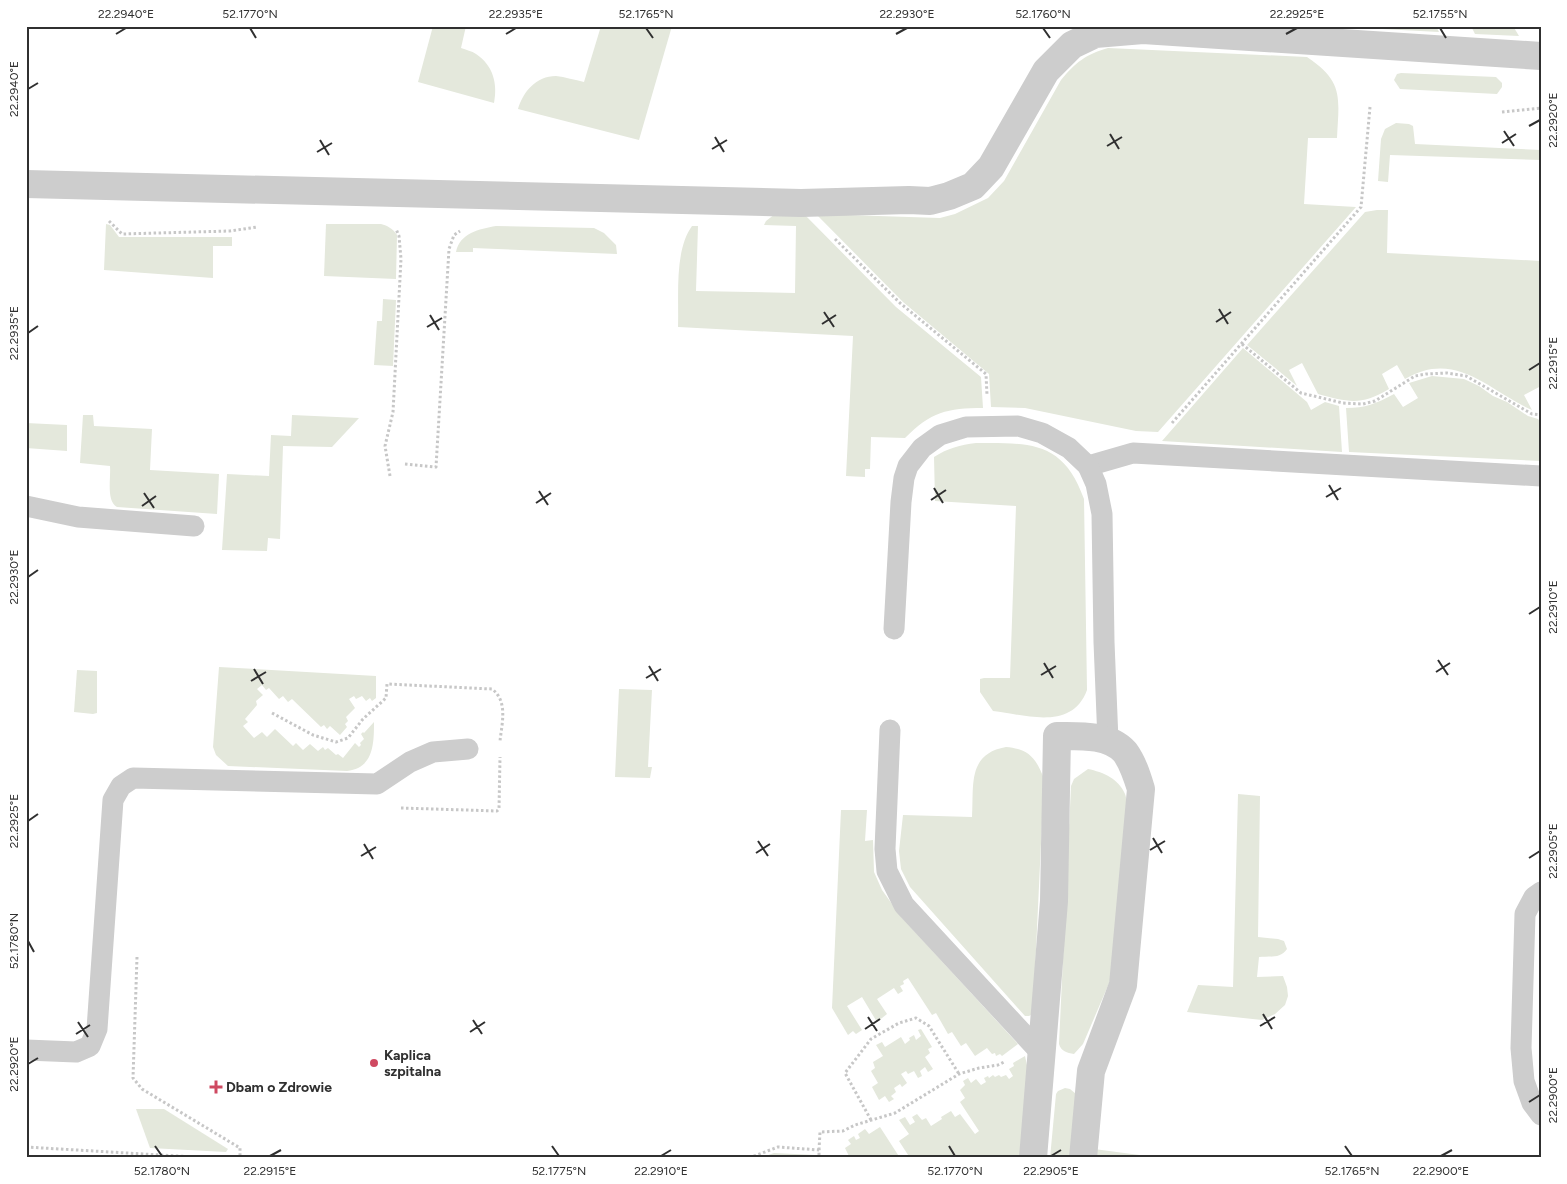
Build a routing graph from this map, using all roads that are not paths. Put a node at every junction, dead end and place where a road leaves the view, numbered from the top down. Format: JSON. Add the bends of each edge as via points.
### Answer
{"nodes":[{"id":1,"x":1541,"y":56,"type":"edge"},
{"id":2,"x":26,"y":184,"type":"edge"},
{"id":3,"x":1088,"y":466,"type":"junction"},
{"id":4,"x":1541,"y":476,"type":"edge"},
{"id":5,"x":26,"y":506,"type":"edge"},
{"id":6,"x":194,"y":526,"type":"dead end"},
{"id":7,"x":894,"y":629,"type":"dead end"},
{"id":8,"x":890,"y":730,"type":"dead end"},
{"id":9,"x":1108,"y":741,"type":"junction"},
{"id":10,"x":468,"y":749,"type":"dead end"},
{"id":11,"x":1541,"y":892,"type":"edge"},
{"id":12,"x":1037,"y":1049,"type":"junction"},
{"id":13,"x":26,"y":1050,"type":"edge"},
{"id":14,"x":1541,"y":1115,"type":"edge"},
{"id":15,"x":1033,"y":1158,"type":"edge"},
{"id":16,"x":1083,"y":1158,"type":"edge"}],
"edges":[{"from":1,"to":2,"type":"street","via":[[1143,30],[1095,34],[1072,45],[1046,70],[991,167],[973,186],[930,201],[801,203]]},
{"from":3,"to":4,"type":"lane","via":[[1133,453]]},
{"from":3,"to":7,"type":"lane","via":[[1069,448],[1042,433],[1018,426],[966,427],[940,435],[922,448],[908,466],[904,478]]},
{"from":3,"to":9,"type":"lane","via":[[1096,484],[1102,514]]},
{"from":5,"to":6,"type":"lane","via":[[78,517]]},
{"from":8,"to":12,"type":"lane","via":[[885,849],[887,871],[894,888],[904,905]]},
{"from":9,"to":12,"type":"street","via":[[1088,736],[1057,736],[1054,901]]},
{"from":9,"to":16,"type":"street","via":[[1124,751],[1141,788],[1123,984],[1091,1071]]},
{"from":10,"to":13,"type":"lane","via":[[433,752],[410,762],[377,784],[133,778],[121,786],[113,800],[97,1029],[90,1046],[76,1052]]},
{"from":11,"to":14,"type":"lane","via":[[1534,897],[1525,914],[1521,1048],[1524,1081],[1532,1103]]},
{"from":12,"to":15,"type":"street"}]}
